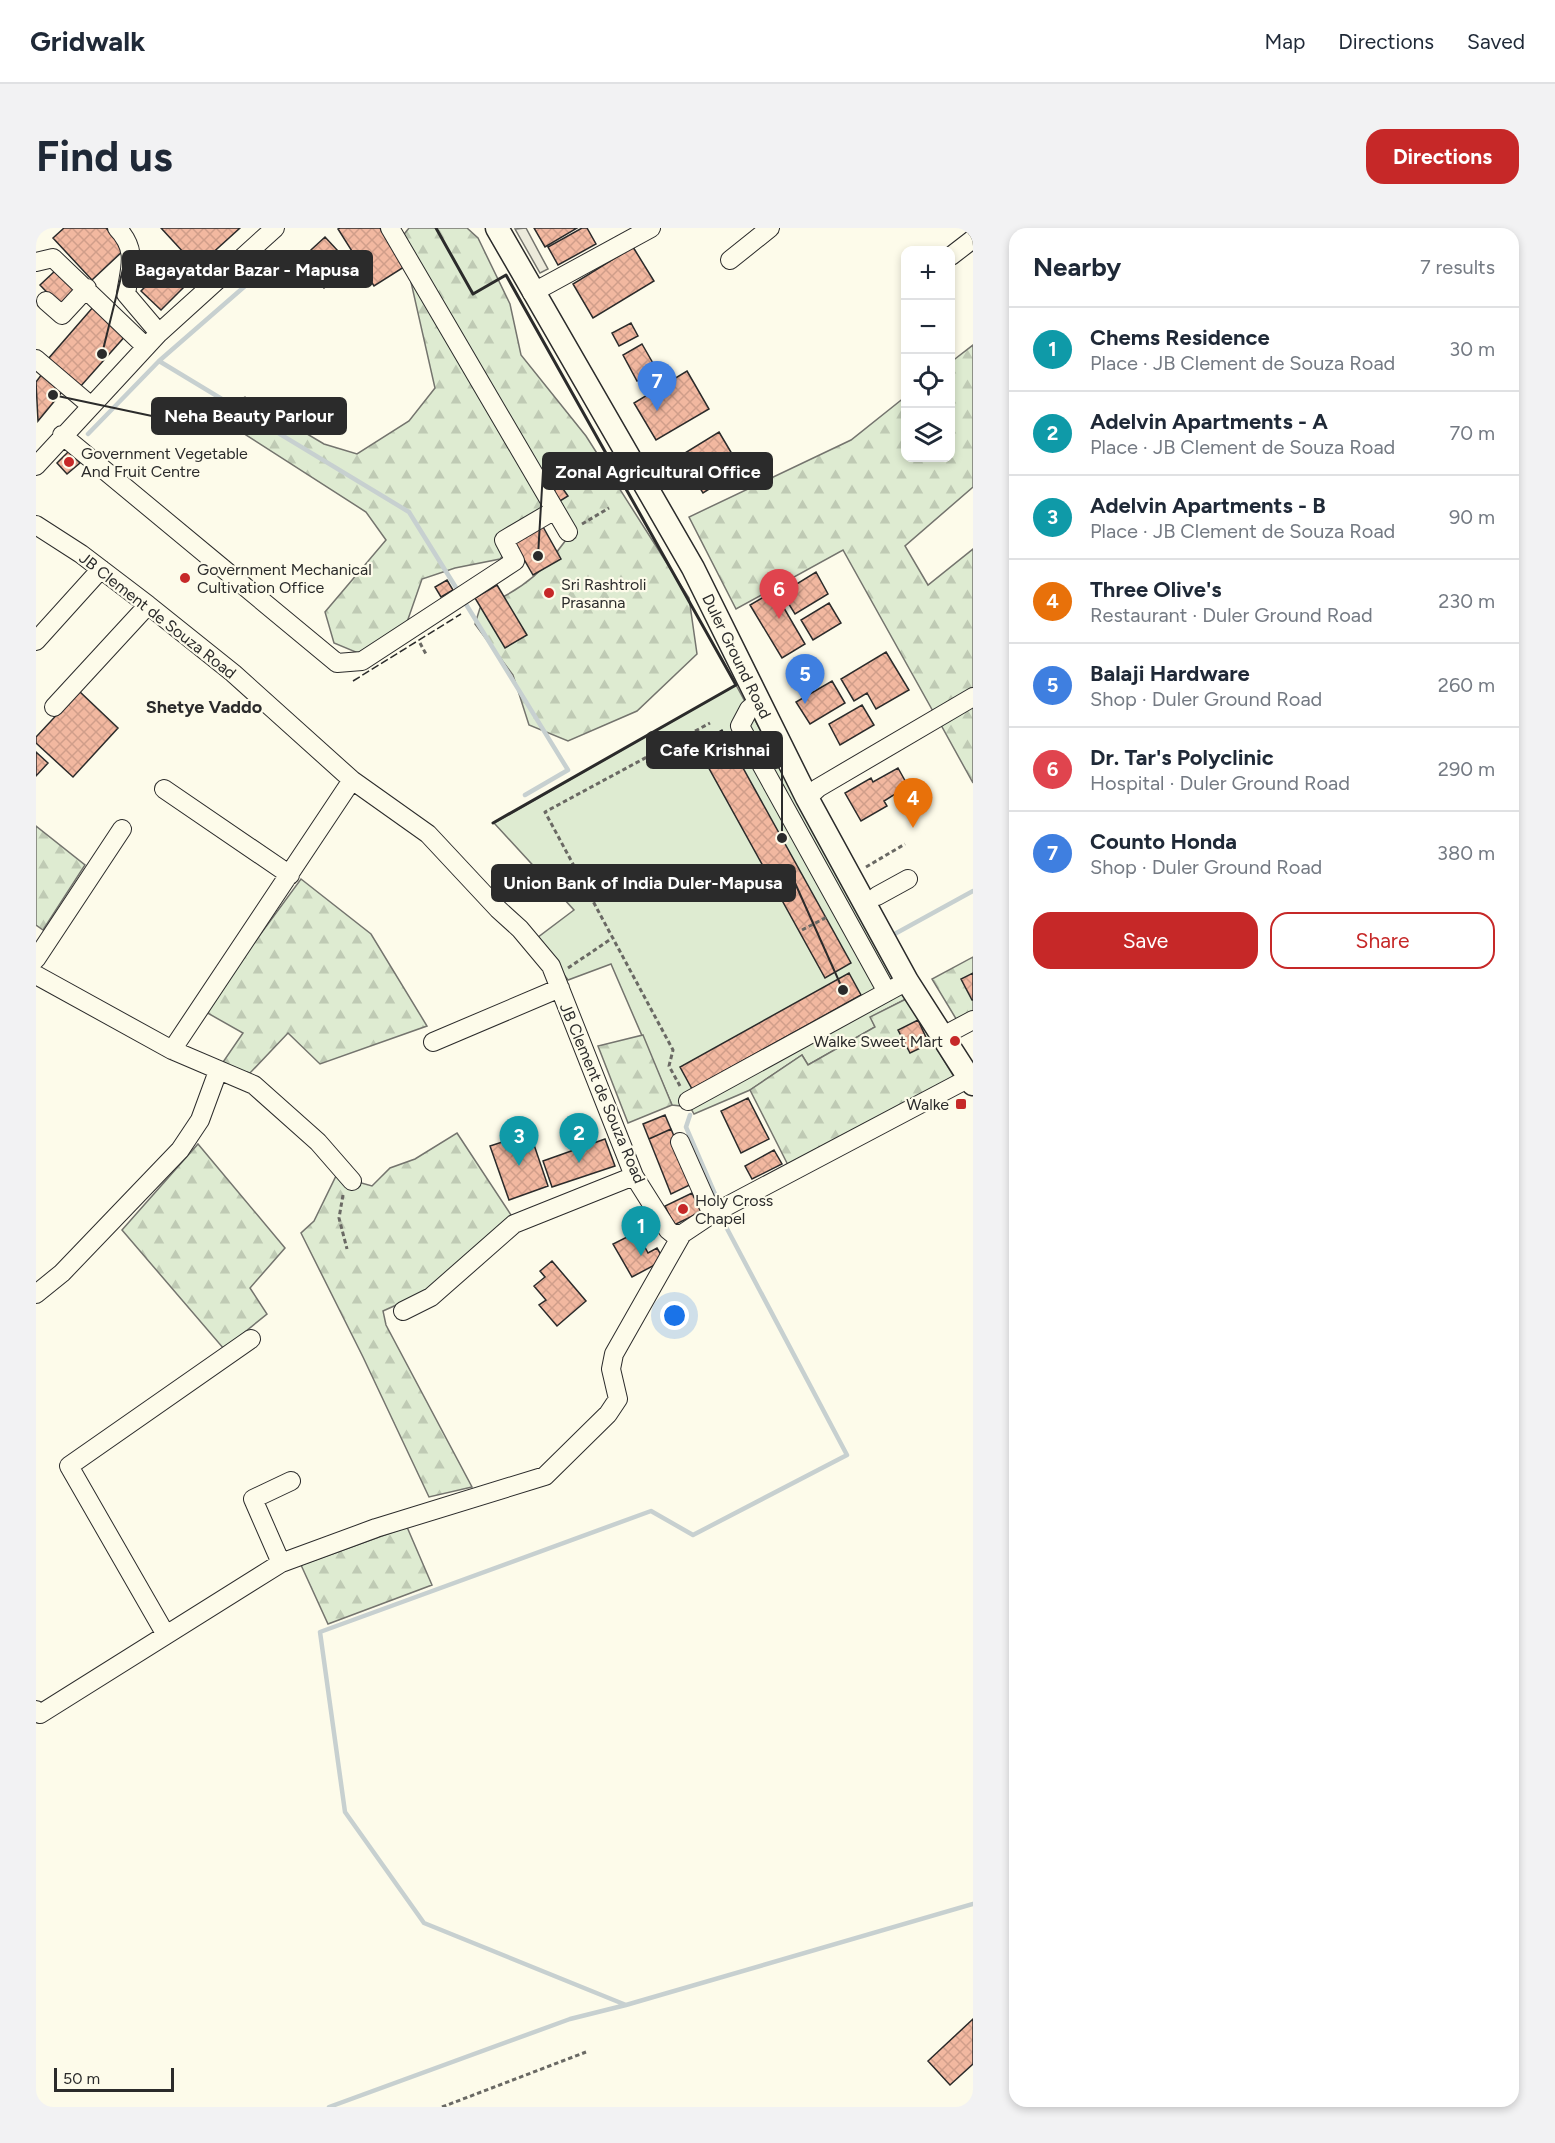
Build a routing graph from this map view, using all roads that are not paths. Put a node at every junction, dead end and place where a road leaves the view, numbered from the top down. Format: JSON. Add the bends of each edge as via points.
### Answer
{"nodes":[{"id":1,"x":117,"y":228,"type":"edge"},
{"id":2,"x":390,"y":228,"type":"edge"},
{"id":3,"x":497,"y":228,"type":"edge"},
{"id":4,"x":651,"y":228,"type":"edge"},
{"id":5,"x":770,"y":228,"type":"edge"},
{"id":6,"x":272,"y":229,"type":"edge"},
{"id":7,"x":973,"y":239,"type":"edge"},
{"id":8,"x":955,"y":253,"type":"edge"},
{"id":9,"x":730,"y":260,"type":"dead end"},
{"id":10,"x":36,"y":262,"type":"edge"},
{"id":11,"x":87,"y":288,"type":"junction"},
{"id":12,"x":532,"y":293,"type":"junction"},
{"id":13,"x":46,"y":301,"type":"dead end"},
{"id":14,"x":159,"y":333,"type":"junction"},
{"id":15,"x":146,"y":347,"type":"junction"},
{"id":16,"x":36,"y":359,"type":"edge"},
{"id":17,"x":90,"y":405,"type":"junction"},
{"id":18,"x":62,"y":435,"type":"junction"},
{"id":19,"x":36,"y":466,"type":"edge"},
{"id":20,"x":555,"y":510,"type":"junction"},
{"id":21,"x":36,"y":525,"type":"edge"},
{"id":22,"x":568,"y":532,"type":"road end"},
{"id":23,"x":101,"y":569,"type":"junction"},
{"id":24,"x":148,"y":605,"type":"junction"},
{"id":25,"x":36,"y":641,"type":"edge"},
{"id":26,"x":973,"y":697,"type":"edge"},
{"id":27,"x":759,"y":701,"type":"junction"},
{"id":28,"x":54,"y":706,"type":"dead end"},
{"id":29,"x":352,"y":780,"type":"junction"},
{"id":30,"x":164,"y":789,"type":"dead end"},
{"id":31,"x":807,"y":798,"type":"junction"},
{"id":32,"x":122,"y":829,"type":"dead end"},
{"id":33,"x":290,"y":875,"type":"junction"},
{"id":34,"x":908,"y":879,"type":"dead end"},
{"id":35,"x":877,"y":896,"type":"dead end"},
{"id":36,"x":36,"y":959,"type":"edge"},
{"id":37,"x":36,"y":975,"type":"edge"},
{"id":38,"x":907,"y":981,"type":"junction"},
{"id":39,"x":560,"y":988,"type":"junction"},
{"id":40,"x":887,"y":992,"type":"junction"},
{"id":41,"x":973,"y":1020,"type":"edge"},
{"id":42,"x":941,"y":1037,"type":"junction"},
{"id":43,"x":433,"y":1042,"type":"dead end"},
{"id":44,"x":172,"y":1050,"type":"junction"},
{"id":45,"x":218,"y":1071,"type":"junction"},
{"id":46,"x":971,"y":1080,"type":"edge"},
{"id":47,"x":688,"y":1101,"type":"road end"},
{"id":48,"x":680,"y":1142,"type":"dead end"},
{"id":49,"x":634,"y":1176,"type":"junction"},
{"id":50,"x":352,"y":1181,"type":"road end"},
{"id":51,"x":712,"y":1215,"type":"junction"},
{"id":52,"x":682,"y":1234,"type":"junction"},
{"id":53,"x":36,"y":1294,"type":"edge"},
{"id":54,"x":403,"y":1311,"type":"dead end"},
{"id":55,"x":251,"y":1339,"type":"dead end"},
{"id":56,"x":291,"y":1481,"type":"dead end"},
{"id":57,"x":281,"y":1563,"type":"junction"},
{"id":58,"x":166,"y":1635,"type":"junction"},
{"id":59,"x":36,"y":1710,"type":"edge"}],
"edges":[{"from":1,"to":14,"type":"street","via":[[132,254],[126,294]]},
{"from":2,"to":20,"type":"street"},
{"from":3,"to":12,"type":"main road","name":"Duler Ground Road"},
{"from":4,"to":12,"type":"street"},
{"from":5,"to":9,"type":"street"},
{"from":6,"to":14,"type":"street"},
{"from":7,"to":8,"type":"street"},
{"from":10,"to":11,"type":"street","via":[[53,258]]},
{"from":11,"to":13,"type":"street","via":[[62,315]]},
{"from":11,"to":15,"type":"street"},
{"from":12,"to":27,"type":"main road","name":"Duler Ground Road","via":[[693,568]]},
{"from":14,"to":15,"type":"street"},
{"from":15,"to":17,"type":"street"},
{"from":16,"to":17,"type":"street"},
{"from":17,"to":18,"type":"street"},
{"from":18,"to":19,"type":"street"},
{"from":18,"to":20,"type":"street","via":[[337,663],[362,661],[515,561],[504,540]]},
{"from":20,"to":22,"type":"street"},
{"from":21,"to":23,"type":"street","name":"JB Clement de Souza Road"},
{"from":23,"to":24,"type":"street","name":"JB Clement de Souza Road"},
{"from":23,"to":25,"type":"street"},
{"from":24,"to":28,"type":"street"},
{"from":24,"to":29,"type":"street","name":"JB Clement de Souza Road","via":[[233,673]]},
{"from":26,"to":31,"type":"street"},
{"from":27,"to":31,"type":"main road","name":"Duler Ground Road"},
{"from":27,"to":40,"type":"street","via":[[749,709],[740,726]]},
{"from":29,"to":33,"type":"street"},
{"from":29,"to":39,"type":"street","name":"JB Clement de Souza Road","via":[[428,834],[520,929],[551,966]]},
{"from":30,"to":33,"type":"street"},
{"from":31,"to":38,"type":"main road","name":"Duler Ground Road"},
{"from":32,"to":36,"type":"street"},
{"from":33,"to":44,"type":"street"},
{"from":34,"to":35,"type":"street"},
{"from":37,"to":44,"type":"street"},
{"from":38,"to":40,"type":"street"},
{"from":38,"to":42,"type":"main road","name":"Duler Ground Road"},
{"from":39,"to":43,"type":"street"},
{"from":39,"to":49,"type":"street","name":"JB Clement de Souza Road"},
{"from":40,"to":47,"type":"street"},
{"from":41,"to":42,"type":"street"},
{"from":42,"to":46,"type":"main road","name":"Duler Ground Road"},
{"from":44,"to":45,"type":"street"},
{"from":45,"to":50,"type":"street","via":[[254,1085],[318,1142]]},
{"from":45,"to":53,"type":"street","via":[[200,1120],[180,1150],[62,1273]]},
{"from":46,"to":51,"type":"street"},
{"from":48,"to":51,"type":"street"},
{"from":49,"to":52,"type":"street","name":"JB Clement de Souza Road","via":[[668,1230]]},
{"from":49,"to":54,"type":"street","via":[[514,1224],[431,1297]]},
{"from":51,"to":52,"type":"street"},
{"from":52,"to":57,"type":"street","via":[[614,1354],[611,1369],[618,1399],[608,1414],[545,1476],[376,1528]]},
{"from":55,"to":58,"type":"street","via":[[69,1466]]},
{"from":56,"to":57,"type":"street","via":[[253,1499]]},
{"from":57,"to":58,"type":"street"},
{"from":58,"to":59,"type":"street","via":[[40,1714]]}]}
